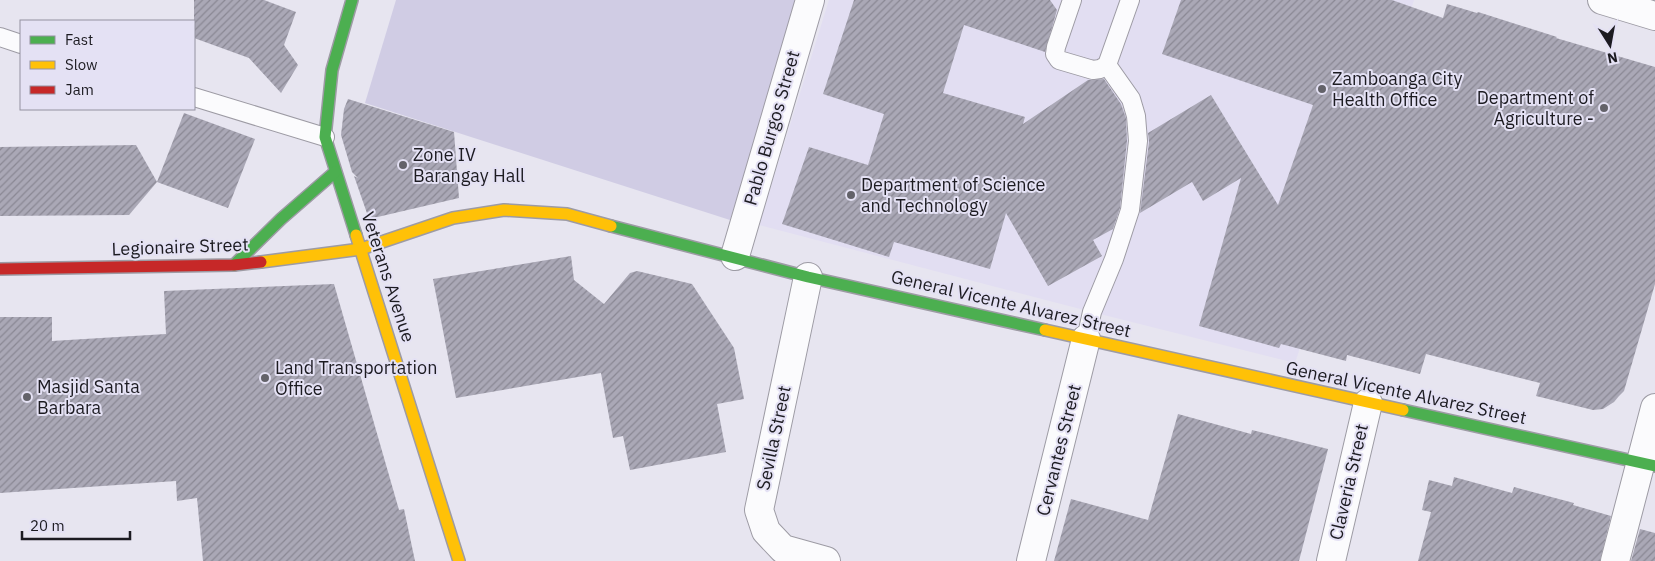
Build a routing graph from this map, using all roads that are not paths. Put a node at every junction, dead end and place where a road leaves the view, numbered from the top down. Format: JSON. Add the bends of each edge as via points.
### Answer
{"nodes":[{"id":1,"x":352,"y":0,"type":"edge"},
{"id":2,"x":810,"y":0,"type":"edge"},
{"id":3,"x":1072,"y":0,"type":"edge"},
{"id":4,"x":1130,"y":0,"type":"edge"},
{"id":5,"x":1602,"y":0,"type":"edge"},
{"id":6,"x":1655,"y":16,"type":"edge"},
{"id":7,"x":0,"y":37,"type":"edge"},
{"id":8,"x":20,"y":44,"type":"edge"},
{"id":9,"x":1107,"y":65,"type":"junction"},
{"id":10,"x":195,"y":97,"type":"edge"},
{"id":11,"x":325,"y":137,"type":"junction"},
{"id":12,"x":335,"y":172,"type":"junction"},
{"id":13,"x":361,"y":249,"type":"junction"},
{"id":14,"x":735,"y":256,"type":"junction"},
{"id":15,"x":234,"y":265,"type":"junction"},
{"id":16,"x":0,"y":270,"type":"edge"},
{"id":17,"x":808,"y":277,"type":"junction"},
{"id":18,"x":1086,"y":339,"type":"junction"},
{"id":19,"x":1368,"y":403,"type":"junction"},
{"id":20,"x":1655,"y":408,"type":"edge"},
{"id":21,"x":1648,"y":464,"type":"edge"},
{"id":22,"x":459,"y":561,"type":"edge"},
{"id":23,"x":826,"y":561,"type":"edge"},
{"id":24,"x":1031,"y":561,"type":"edge"},
{"id":25,"x":1331,"y":561,"type":"edge"},
{"id":26,"x":1615,"y":561,"type":"edge"}],
"edges":[{"from":1,"to":11,"type":"street","name":"Veterans Avenue","via":[[332,70]]},
{"from":2,"to":14,"type":"street","name":"Pablo Burgos Street"},
{"from":3,"to":9,"type":"lane","via":[[1055,54],[1059,60],[1093,70]]},
{"from":4,"to":9,"type":"lane"},
{"from":5,"to":6,"type":"street"},
{"from":7,"to":8,"type":"lane"},
{"from":9,"to":18,"type":"lane","via":[[1131,99],[1138,141],[1130,210],[1092,312]]},
{"from":10,"to":11,"type":"lane"},
{"from":11,"to":12,"type":"street","name":"Veterans Avenue"},
{"from":12,"to":13,"type":"street","name":"Veterans Avenue"},
{"from":12,"to":15,"type":"street"},
{"from":13,"to":14,"type":"street","name":"General Vicente Alvarez Street","via":[[453,218],[504,210],[567,214]]},
{"from":13,"to":15,"type":"street","name":"Legionaire Street"},
{"from":13,"to":22,"type":"street","name":"Veterans Avenue"},
{"from":14,"to":17,"type":"street","name":"General Vicente Alvarez Street"},
{"from":15,"to":16,"type":"street","name":"Legionaire Street"},
{"from":17,"to":18,"type":"street","name":"General Vicente Alvarez Street"},
{"from":17,"to":23,"type":"street","name":"Sevilla Street","via":[[759,510],[766,531],[783,549]]},
{"from":18,"to":19,"type":"street","name":"General Vicente Alvarez Street"},
{"from":18,"to":24,"type":"street","name":"Cervantes Street"},
{"from":19,"to":21,"type":"street","name":"General Vicente Alvarez Street"},
{"from":19,"to":25,"type":"street","name":"Claveria Street"},
{"from":20,"to":21,"type":"street"},
{"from":21,"to":26,"type":"street"}]}
